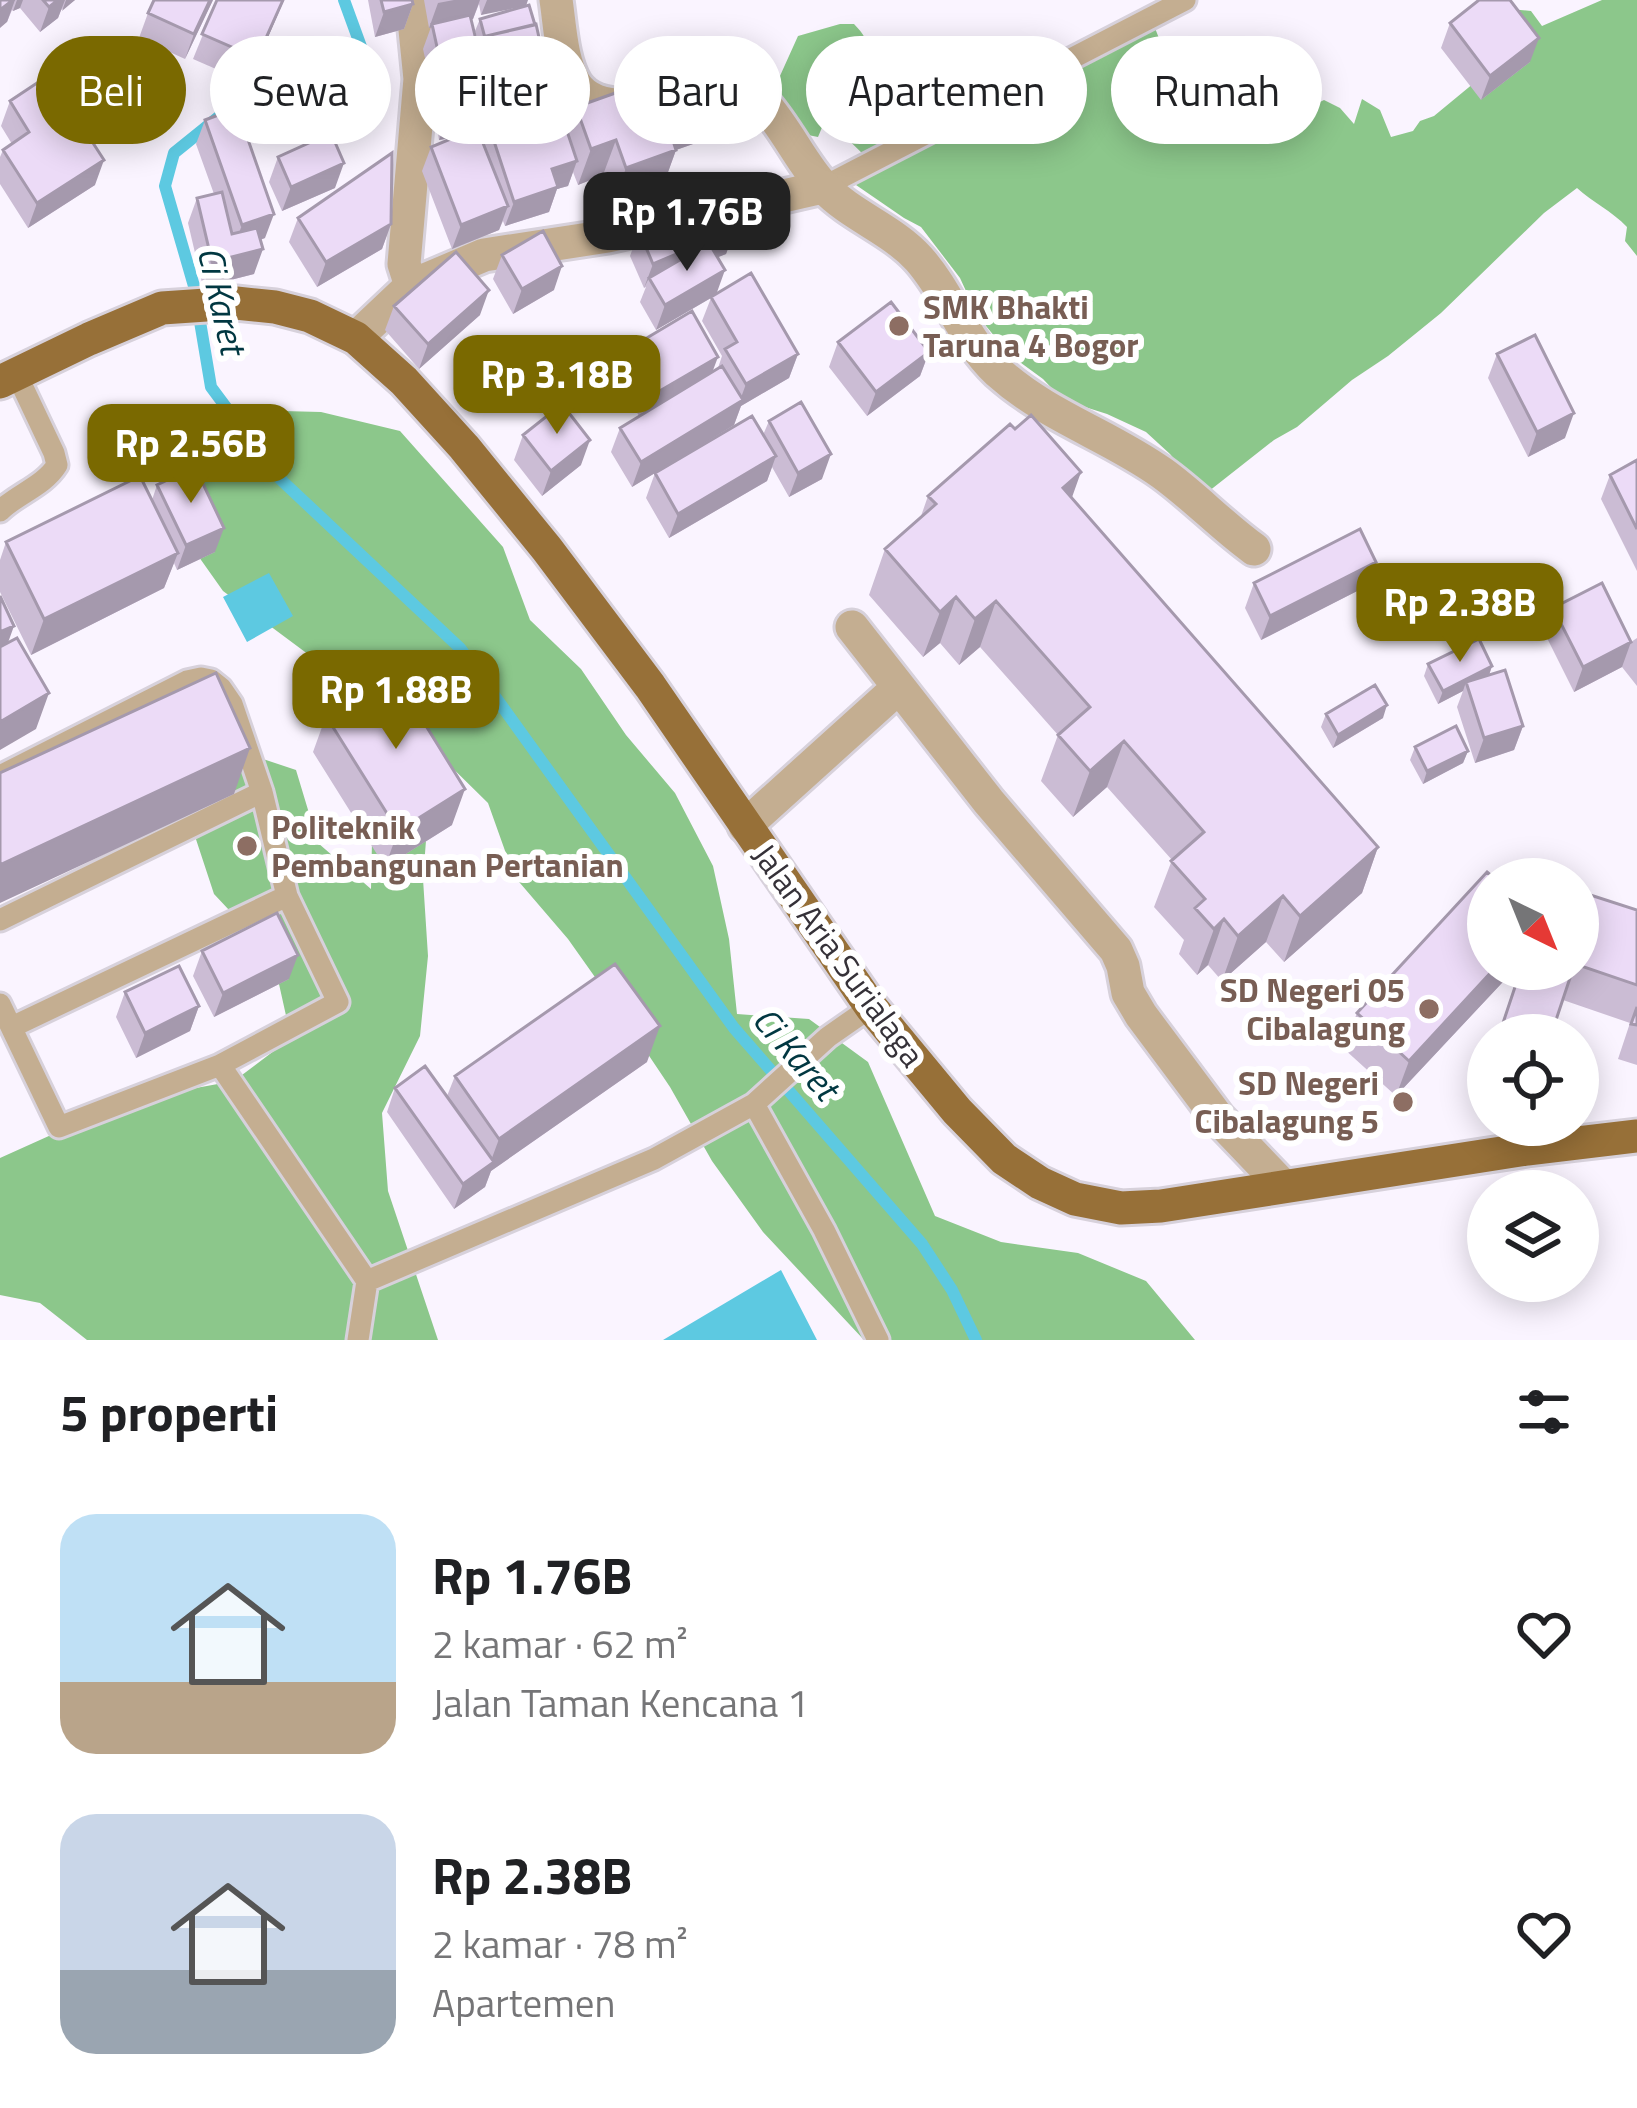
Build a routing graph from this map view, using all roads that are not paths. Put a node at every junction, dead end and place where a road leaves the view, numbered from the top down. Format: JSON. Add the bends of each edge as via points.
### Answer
{"nodes":[{"id":1,"x":412,"y":0,"type":"edge"},
{"id":2,"x":556,"y":0,"type":"edge"},
{"id":3,"x":1185,"y":0,"type":"edge"},
{"id":4,"x":824,"y":188,"type":"junction"},
{"id":5,"x":411,"y":286,"type":"junction"},
{"id":6,"x":356,"y":338,"type":"junction"},
{"id":7,"x":9,"y":378,"type":"edge"},
{"id":8,"x":0,"y":511,"type":"edge"},
{"id":9,"x":1254,"y":550,"type":"dead end"},
{"id":10,"x":852,"y":627,"type":"dead end"},
{"id":11,"x":899,"y":687,"type":"junction"},
{"id":12,"x":0,"y":776,"type":"edge"},
{"id":13,"x":262,"y":792,"type":"junction"},
{"id":14,"x":745,"y":826,"type":"junction"},
{"id":15,"x":287,"y":896,"type":"junction"},
{"id":16,"x":0,"y":920,"type":"edge"},
{"id":17,"x":0,"y":1004,"type":"edge"},
{"id":18,"x":871,"y":1007,"type":"junction"},
{"id":19,"x":12,"y":1027,"type":"junction"},
{"id":20,"x":220,"y":1065,"type":"junction"},
{"id":21,"x":761,"y":1099,"type":"junction"},
{"id":22,"x":1637,"y":1136,"type":"edge"},
{"id":23,"x":1283,"y":1186,"type":"junction"},
{"id":24,"x":367,"y":1281,"type":"junction"},
{"id":25,"x":358,"y":1340,"type":"edge"},
{"id":26,"x":878,"y":1340,"type":"edge"}],
"edges":[{"from":1,"to":5,"type":"street","via":[[420,79],[404,264]]},
{"from":2,"to":4,"type":"street","via":[[576,85],[597,103],[630,107],[742,83]]},
{"from":3,"to":4,"type":"lane"},
{"from":4,"to":5,"type":"street","via":[[484,255]]},
{"from":4,"to":9,"type":"street","via":[[918,259],[998,371],[1042,406],[1164,475]]},
{"from":5,"to":6,"type":"street"},
{"from":6,"to":7,"type":"main road","name":"Jalan Aria Surialaga","via":[[275,307],[162,308]]},
{"from":6,"to":14,"type":"main road","name":"Jalan Aria Surialaga","via":[[434,414],[547,549]]},
{"from":7,"to":8,"type":"lane","via":[[57,465]]},
{"from":10,"to":11,"type":"street"},
{"from":11,"to":14,"type":"street"},
{"from":11,"to":23,"type":"street","via":[[1116,950],[1141,1015],[1218,1118]]},
{"from":12,"to":13,"type":"lane","via":[[200,678],[232,704]]},
{"from":13,"to":15,"type":"lane"},
{"from":13,"to":16,"type":"lane"},
{"from":14,"to":18,"type":"main road","name":"Jalan Aria Surialaga"},
{"from":15,"to":19,"type":"lane"},
{"from":15,"to":20,"type":"lane","via":[[338,1002]]},
{"from":17,"to":19,"type":"lane"},
{"from":18,"to":21,"type":"lane"},
{"from":18,"to":23,"type":"main road","name":"Jalan Aria Surialaga","via":[[1004,1159],[1075,1199],[1161,1206]]},
{"from":19,"to":20,"type":"lane","via":[[59,1127]]},
{"from":20,"to":24,"type":"lane"},
{"from":21,"to":24,"type":"lane","via":[[654,1159]]},
{"from":21,"to":26,"type":"lane"},
{"from":22,"to":23,"type":"main road","name":"Jalan Aria Surialaga"},
{"from":24,"to":25,"type":"lane"}]}
